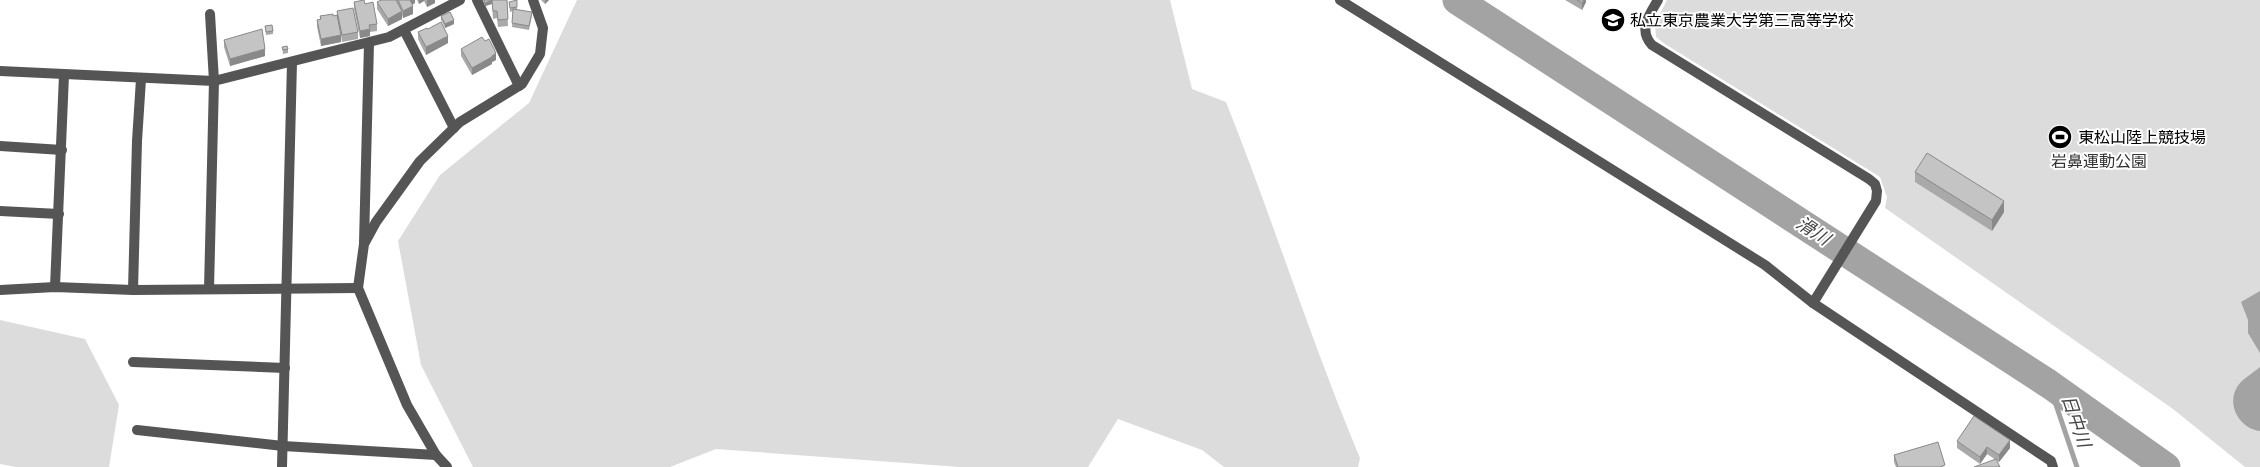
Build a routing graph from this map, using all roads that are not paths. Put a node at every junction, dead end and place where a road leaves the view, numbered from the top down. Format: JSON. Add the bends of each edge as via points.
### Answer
{"nodes":[{"id":1,"x":460,"y":0,"type":"edge"},
{"id":2,"x":477,"y":0,"type":"edge"},
{"id":3,"x":533,"y":0,"type":"edge"},
{"id":4,"x":1340,"y":0,"type":"edge"},
{"id":5,"x":1658,"y":0,"type":"edge"},
{"id":6,"x":210,"y":14,"type":"dead end"},
{"id":7,"x":404,"y":30,"type":"junction"},
{"id":8,"x":369,"y":42,"type":"junction"},
{"id":9,"x":292,"y":62,"type":"junction"},
{"id":10,"x":0,"y":71,"type":"edge"},
{"id":11,"x":64,"y":75,"type":"junction"},
{"id":12,"x":141,"y":79,"type":"junction"},
{"id":13,"x":214,"y":81,"type":"junction"},
{"id":14,"x":519,"y":86,"type":"junction"},
{"id":15,"x":454,"y":128,"type":"junction"},
{"id":16,"x":0,"y":146,"type":"edge"},
{"id":17,"x":62,"y":150,"type":"junction"},
{"id":18,"x":0,"y":211,"type":"edge"},
{"id":19,"x":59,"y":214,"type":"junction"},
{"id":20,"x":364,"y":244,"type":"junction"},
{"id":21,"x":54,"y":287,"type":"junction"},
{"id":22,"x":358,"y":288,"type":"junction"},
{"id":23,"x":208,"y":289,"type":"junction"},
{"id":24,"x":286,"y":289,"type":"junction"},
{"id":25,"x":0,"y":290,"type":"edge"},
{"id":26,"x":134,"y":290,"type":"junction"},
{"id":27,"x":1813,"y":303,"type":"junction"},
{"id":28,"x":133,"y":362,"type":"dead end"},
{"id":29,"x":285,"y":368,"type":"junction"},
{"id":30,"x":137,"y":430,"type":"dead end"},
{"id":31,"x":283,"y":446,"type":"junction"},
{"id":32,"x":436,"y":455,"type":"junction"},
{"id":33,"x":282,"y":467,"type":"edge"},
{"id":34,"x":447,"y":467,"type":"edge"},
{"id":35,"x":2053,"y":467,"type":"edge"}],
"edges":[{"from":1,"to":7,"type":"street"},
{"from":2,"to":14,"type":"street"},
{"from":3,"to":14,"type":"street","via":[[543,28],[540,54]]},
{"from":4,"to":27,"type":"street","via":[[1765,265]]},
{"from":5,"to":27,"type":"street","via":[[1644,25],[1646,39],[1652,45],[1875,184],[1876,201]]},
{"from":6,"to":13,"type":"street"},
{"from":7,"to":8,"type":"street"},
{"from":7,"to":15,"type":"street"},
{"from":8,"to":9,"type":"street"},
{"from":8,"to":20,"type":"street"},
{"from":9,"to":13,"type":"street"},
{"from":9,"to":24,"type":"street"},
{"from":10,"to":11,"type":"street"},
{"from":11,"to":12,"type":"street"},
{"from":11,"to":17,"type":"street"},
{"from":12,"to":13,"type":"street"},
{"from":12,"to":26,"type":"street"},
{"from":13,"to":23,"type":"street"},
{"from":14,"to":15,"type":"street"},
{"from":15,"to":20,"type":"street","via":[[420,161]]},
{"from":16,"to":17,"type":"street"},
{"from":17,"to":19,"type":"street"},
{"from":18,"to":19,"type":"street"},
{"from":19,"to":21,"type":"street"},
{"from":20,"to":22,"type":"street"},
{"from":21,"to":25,"type":"street"},
{"from":21,"to":26,"type":"street"},
{"from":22,"to":24,"type":"street"},
{"from":22,"to":32,"type":"street","via":[[407,405]]},
{"from":23,"to":24,"type":"street"},
{"from":23,"to":26,"type":"street"},
{"from":24,"to":29,"type":"street"},
{"from":27,"to":35,"type":"street","via":[[2051,461]]},
{"from":28,"to":29,"type":"street"},
{"from":29,"to":31,"type":"street"},
{"from":30,"to":31,"type":"street"},
{"from":31,"to":32,"type":"street"},
{"from":31,"to":33,"type":"street"},
{"from":32,"to":34,"type":"street"}]}
